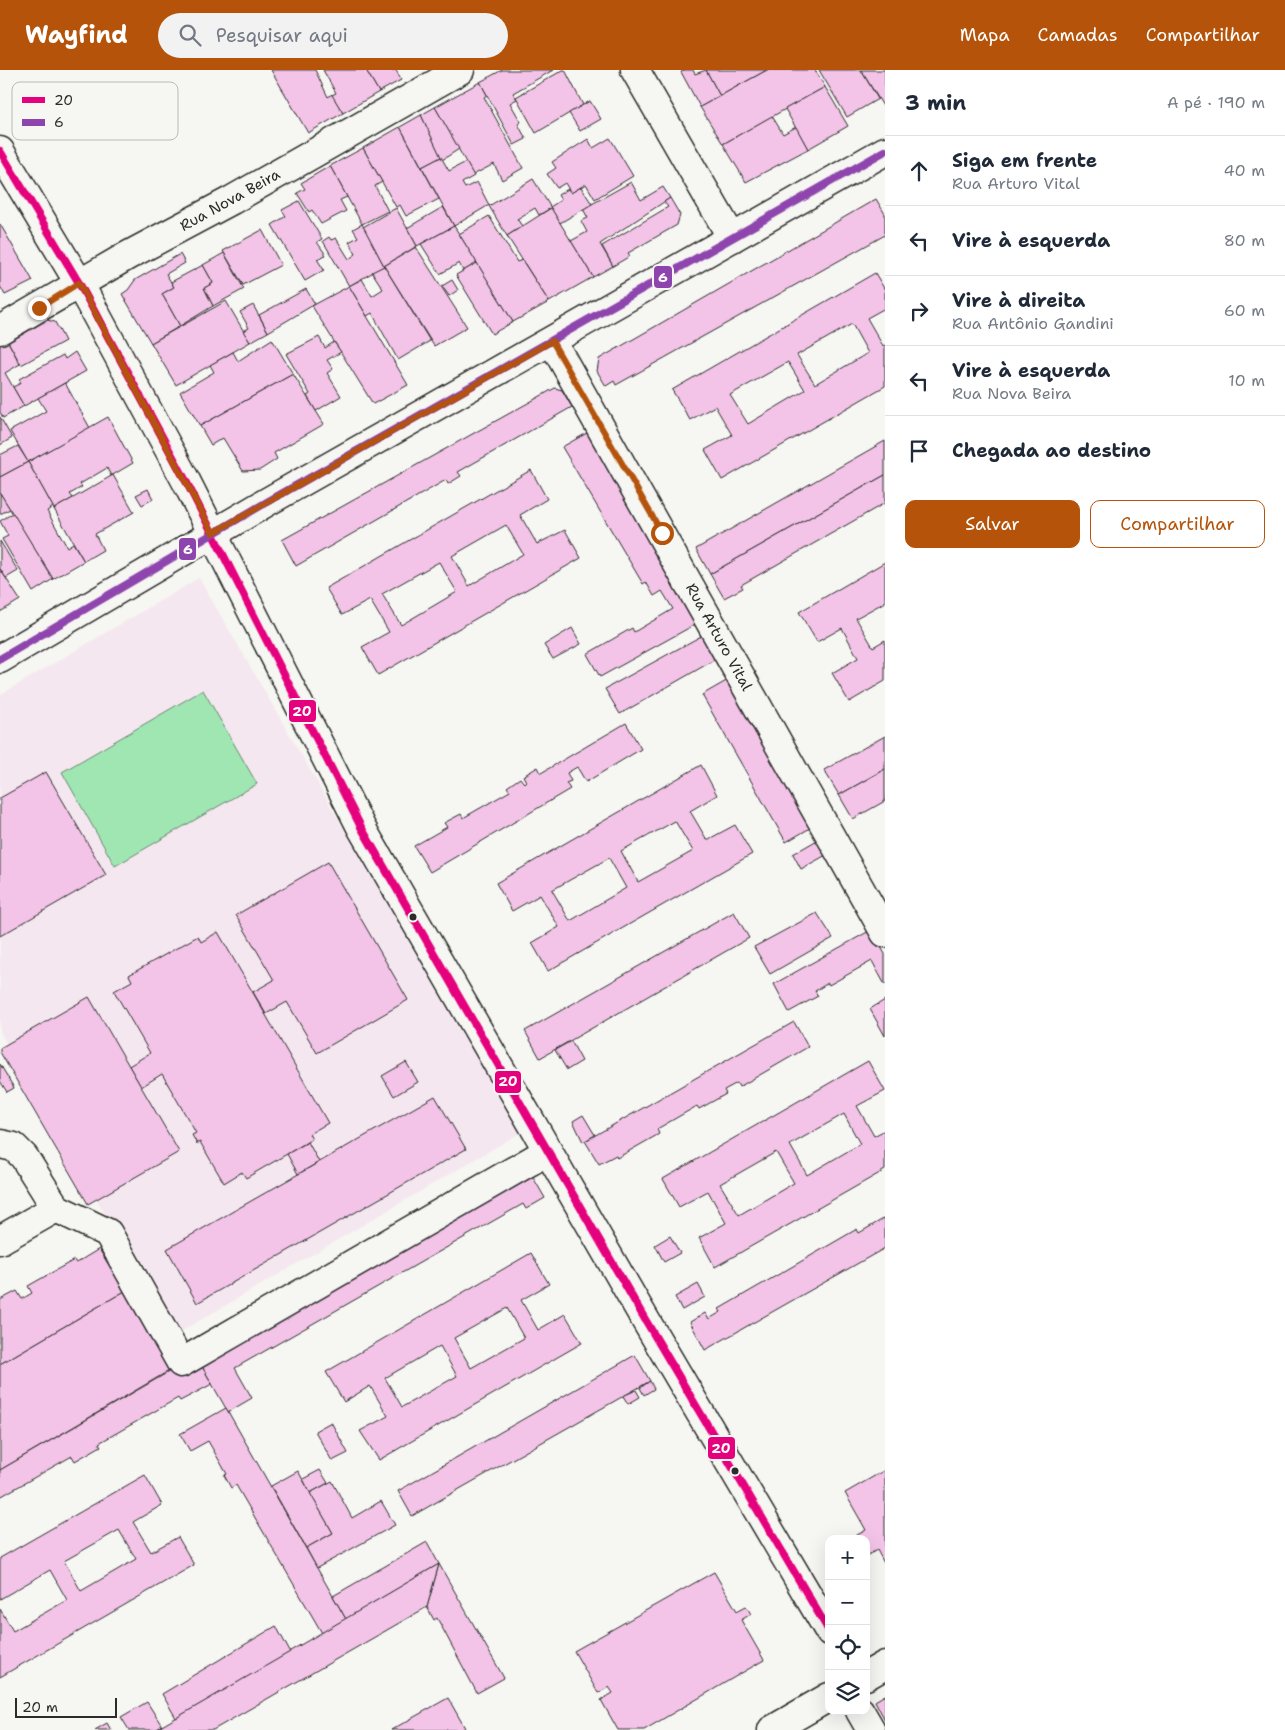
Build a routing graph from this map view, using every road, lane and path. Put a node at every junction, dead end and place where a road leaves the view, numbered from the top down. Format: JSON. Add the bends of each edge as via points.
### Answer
{"nodes":[{"id":1,"x":460,"y":70,"type":"edge"},
{"id":2,"x":635,"y":70,"type":"edge"},
{"id":3,"x":0,"y":151,"type":"edge"},
{"id":4,"x":885,"y":152,"type":"edge"},
{"id":5,"x":732,"y":238,"type":"junction"},
{"id":6,"x":79,"y":283,"type":"junction"},
{"id":7,"x":0,"y":330,"type":"edge"},
{"id":8,"x":552,"y":341,"type":"junction"},
{"id":9,"x":213,"y":533,"type":"junction"},
{"id":10,"x":0,"y":659,"type":"edge"},
{"id":11,"x":885,"y":934,"type":"edge"},
{"id":12,"x":0,"y":1144,"type":"edge"},
{"id":13,"x":548,"y":1151,"type":"junction"},
{"id":14,"x":56,"y":1208,"type":"junction"},
{"id":15,"x":0,"y":1240,"type":"edge"},
{"id":16,"x":825,"y":1625,"type":"edge"},
{"id":17,"x":885,"y":1665,"type":"edge"},
{"id":18,"x":870,"y":1674,"type":"edge"},
{"id":19,"x":825,"y":1699,"type":"edge"},
{"id":20,"x":862,"y":1715,"type":"edge"},
{"id":21,"x":772,"y":1730,"type":"edge"},
{"id":22,"x":871,"y":1730,"type":"edge"}],
"edges":[{"from":1,"to":6,"type":"street","name":"Rua Nova Beira"},
{"from":2,"to":5,"type":"street"},
{"from":3,"to":6,"type":"street"},
{"from":4,"to":5,"type":"street"},
{"from":5,"to":8,"type":"street"},
{"from":6,"to":7,"type":"street","name":"Rua Nova Beira"},
{"from":6,"to":9,"type":"street"},
{"from":8,"to":9,"type":"street"},
{"from":8,"to":11,"type":"street","name":"Rua Arturo Vital"},
{"from":9,"to":10,"type":"street"},
{"from":9,"to":13,"type":"street","via":[[361,827]]},
{"from":12,"to":14,"type":"street","via":[[14,1147],[24,1157]]},
{"from":13,"to":14,"type":"street","via":[[181,1363],[108,1233]]},
{"from":13,"to":16,"type":"street"},
{"from":14,"to":15,"type":"street"},
{"from":17,"to":18,"type":"street"},
{"from":19,"to":21,"type":"street"},
{"from":20,"to":22,"type":"street"}]}
